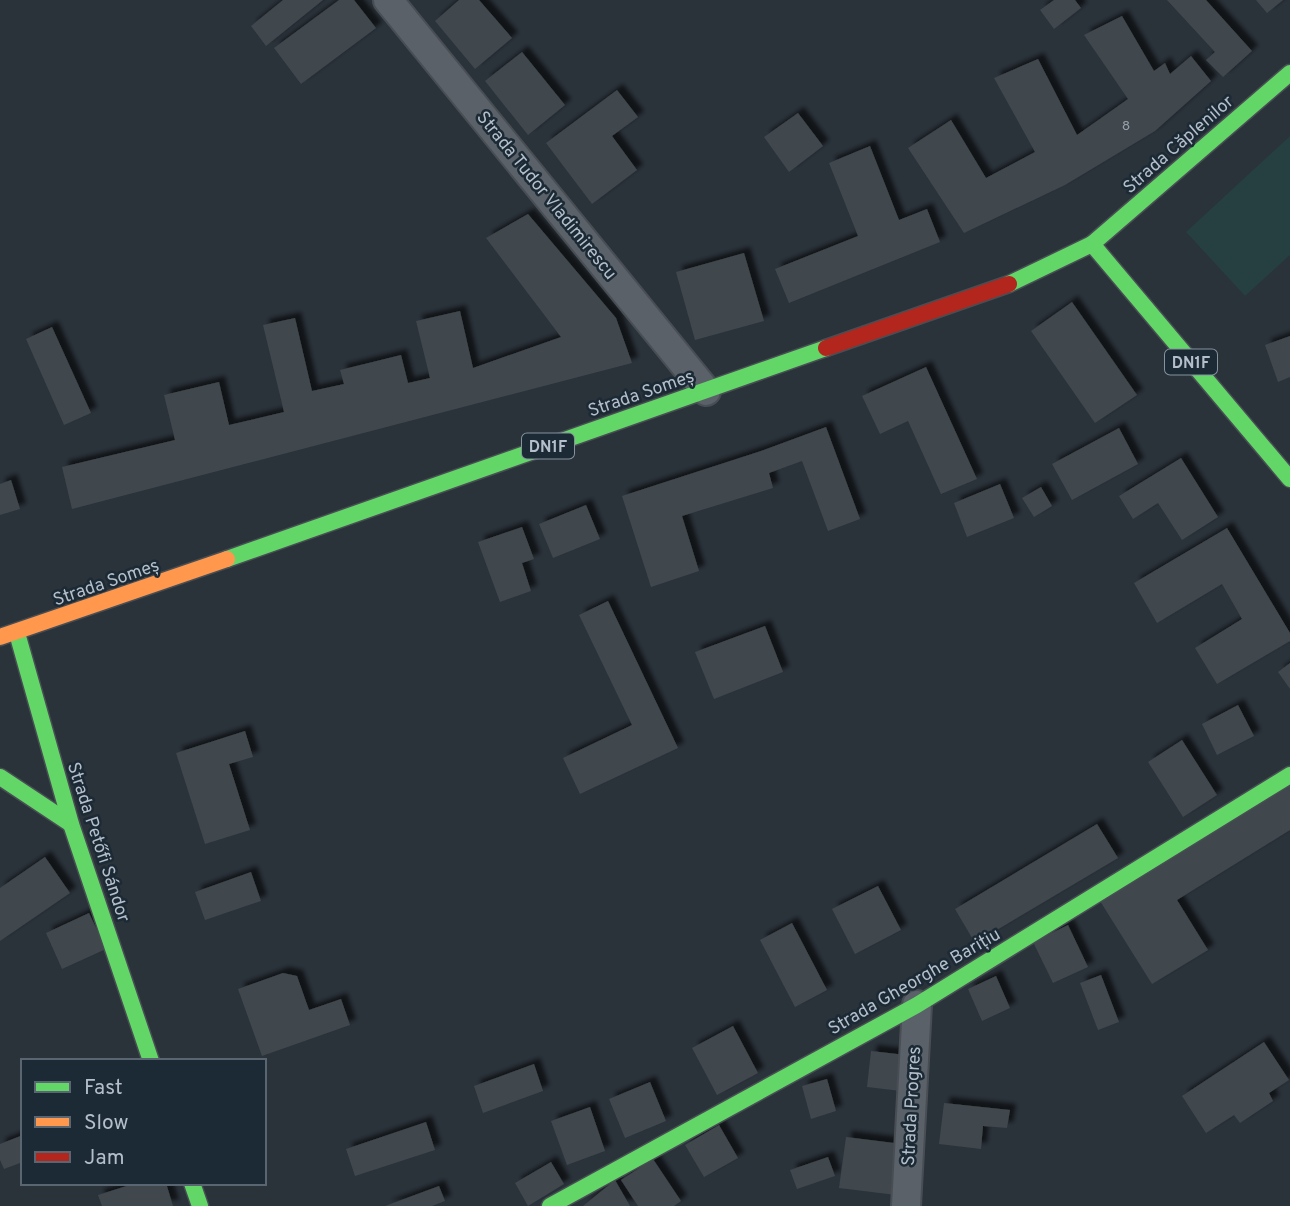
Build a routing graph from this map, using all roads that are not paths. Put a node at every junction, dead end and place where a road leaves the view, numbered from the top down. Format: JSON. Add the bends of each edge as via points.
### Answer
{"nodes":[{"id":1,"x":388,"y":0,"type":"edge"},
{"id":2,"x":1290,"y":73,"type":"edge"},
{"id":3,"x":1092,"y":244,"type":"junction"},
{"id":4,"x":706,"y":391,"type":"junction"},
{"id":5,"x":1290,"y":478,"type":"edge"},
{"id":6,"x":17,"y":633,"type":"junction"},
{"id":7,"x":0,"y":637,"type":"edge"},
{"id":8,"x":1290,"y":775,"type":"edge"},
{"id":9,"x":0,"y":777,"type":"edge"},
{"id":10,"x":71,"y":824,"type":"junction"},
{"id":11,"x":917,"y":1005,"type":"junction"},
{"id":12,"x":150,"y":1059,"type":"edge"},
{"id":13,"x":193,"y":1185,"type":"edge"},
{"id":14,"x":560,"y":1204,"type":"edge"},
{"id":15,"x":200,"y":1206,"type":"edge"},
{"id":16,"x":906,"y":1206,"type":"edge"}],
"edges":[{"from":1,"to":4,"type":"street","name":"Strada Tudor Vladimirescu"},
{"from":2,"to":3,"type":"main road","name":"Strada Căplenilor"},
{"from":3,"to":4,"type":"main road","name":"Strada Someș","number":"DN1F","via":[[1019,280]]},
{"from":3,"to":5,"type":"main road","number":"DN1F"},
{"from":4,"to":6,"type":"main road","name":"Strada Someș","number":"DN1F"},
{"from":6,"to":7,"type":"main road","name":"Strada Someș","number":"DN1F"},
{"from":6,"to":10,"type":"main road","name":"Strada Petőfi Sándor"},
{"from":8,"to":11,"type":"main road","name":"Strada Gheorghe Barițiu"},
{"from":9,"to":10,"type":"main road"},
{"from":10,"to":12,"type":"main road","name":"Strada Petőfi Sándor"},
{"from":11,"to":14,"type":"main road","name":"Strada Gheorghe Barițiu"},
{"from":11,"to":16,"type":"street","name":"Strada Progres"},
{"from":13,"to":15,"type":"main road"}]}
